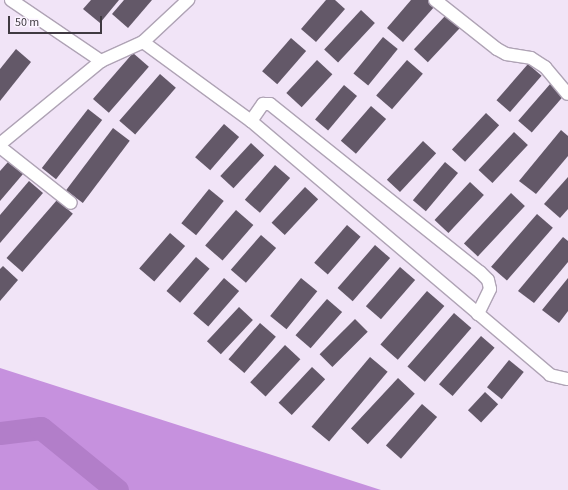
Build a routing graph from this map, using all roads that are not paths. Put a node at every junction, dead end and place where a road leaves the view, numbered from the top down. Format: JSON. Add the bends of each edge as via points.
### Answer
{"nodes":[{"id":1,"x":11,"y":0,"type":"edge"},
{"id":2,"x":188,"y":0,"type":"edge"},
{"id":3,"x":435,"y":0,"type":"edge"},
{"id":4,"x":143,"y":42,"type":"junction"},
{"id":5,"x":101,"y":61,"type":"junction"},
{"id":6,"x":568,"y":94,"type":"edge"},
{"id":7,"x":251,"y":121,"type":"junction"},
{"id":8,"x":0,"y":146,"type":"edge"},
{"id":9,"x":71,"y":203,"type":"dead end"},
{"id":10,"x":478,"y":314,"type":"junction"},
{"id":11,"x":568,"y":379,"type":"edge"}],
"edges":[{"from":1,"to":5,"type":"street"},
{"from":2,"to":4,"type":"street"},
{"from":3,"to":6,"type":"street","via":[[496,49],[506,54],[532,58],[545,67]]},
{"from":4,"to":5,"type":"street"},
{"from":4,"to":7,"type":"street"},
{"from":5,"to":8,"type":"street"},
{"from":7,"to":10,"type":"street"},
{"from":7,"to":10,"type":"street","via":[[263,104],[270,104],[480,272],[488,280],[490,289]]},
{"from":8,"to":9,"type":"street"},
{"from":10,"to":11,"type":"street","via":[[550,375]]}]}
